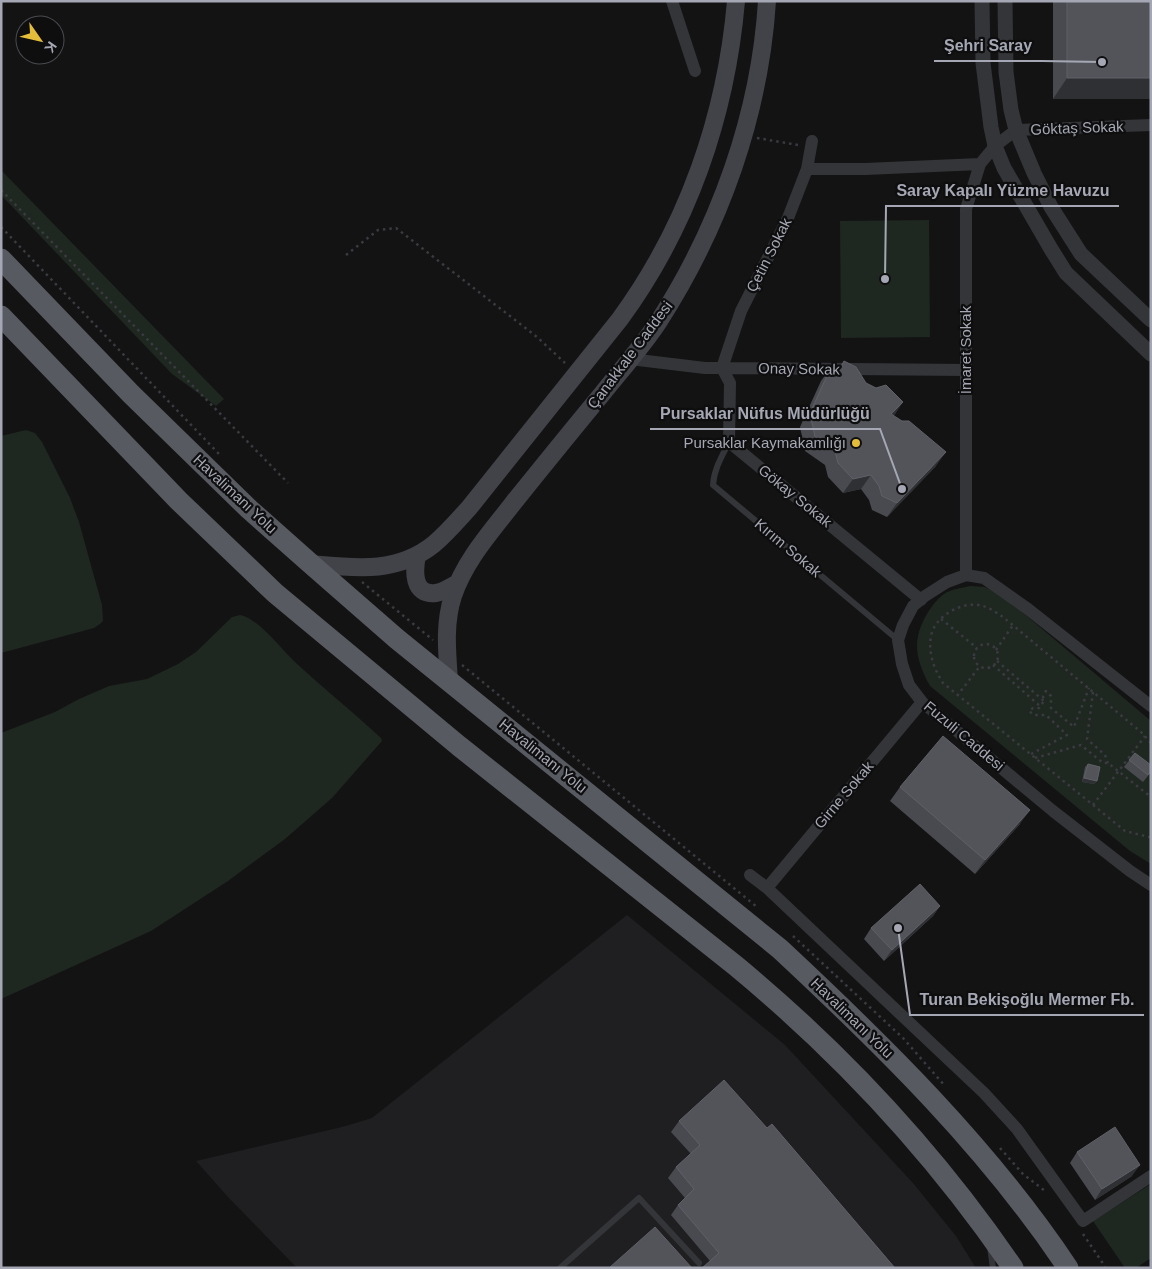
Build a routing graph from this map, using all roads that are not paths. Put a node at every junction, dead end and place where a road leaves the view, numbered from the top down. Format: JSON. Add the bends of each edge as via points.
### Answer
{"nodes":[{"id":1,"x":672,"y":1,"type":"edge"},
{"id":2,"x":736,"y":1,"type":"edge"},
{"id":3,"x":768,"y":1,"type":"edge"},
{"id":4,"x":982,"y":1,"type":"edge"},
{"id":5,"x":1005,"y":1,"type":"edge"},
{"id":6,"x":695,"y":71,"type":"dead end"},
{"id":7,"x":1151,"y":125,"type":"edge"},
{"id":8,"x":1006,"y":138,"type":"junction"},
{"id":9,"x":811,"y":144,"type":"road end"},
{"id":10,"x":980,"y":164,"type":"junction"},
{"id":11,"x":807,"y":169,"type":"junction"},
{"id":12,"x":1,"y":259,"type":"edge"},
{"id":13,"x":1,"y":316,"type":"edge"},
{"id":14,"x":1151,"y":320,"type":"edge"},
{"id":15,"x":1151,"y":354,"type":"edge"},
{"id":16,"x":630,"y":359,"type":"junction"},
{"id":17,"x":722,"y":368,"type":"junction"},
{"id":18,"x":967,"y":370,"type":"junction"},
{"id":19,"x":729,"y":442,"type":"junction"},
{"id":20,"x":417,"y":555,"type":"junction"},
{"id":21,"x":311,"y":564,"type":"junction"},
{"id":22,"x":966,"y":575,"type":"junction"},
{"id":23,"x":458,"y":583,"type":"junction"},
{"id":24,"x":921,"y":600,"type":"junction"},
{"id":25,"x":898,"y":640,"type":"junction"},
{"id":26,"x":450,"y":680,"type":"junction"},
{"id":27,"x":922,"y":702,"type":"junction"},
{"id":28,"x":1151,"y":706,"type":"edge"},
{"id":29,"x":750,"y":875,"type":"dead end"},
{"id":30,"x":1151,"y":885,"type":"edge"},
{"id":31,"x":766,"y":888,"type":"junction"},
{"id":32,"x":1151,"y":1176,"type":"edge"},
{"id":33,"x":988,"y":1232,"type":"junction"},
{"id":34,"x":699,"y":1263,"type":"dead end"},
{"id":35,"x":560,"y":1268,"type":"edge"},
{"id":36,"x":993,"y":1268,"type":"edge"},
{"id":37,"x":1013,"y":1268,"type":"edge"},
{"id":38,"x":1068,"y":1268,"type":"edge"}],
"edges":[{"from":1,"to":6,"type":"street"},
{"from":2,"to":20,"type":"main road","name":"Çanakkale Caddesi","via":[[731,53],[713,131],[692,191],[654,267],[620,319],[469,508],[447,532]]},
{"from":3,"to":16,"type":"main road","name":"Çanakkale Caddesi","via":[[752,100],[743,136],[716,210],[694,259],[658,322]]},
{"from":4,"to":8,"type":"street","via":[[983,64],[991,127]]},
{"from":5,"to":8,"type":"street","via":[[1006,72],[1011,110]]},
{"from":7,"to":8,"type":"street","name":"Göktaş Sokak"},
{"from":8,"to":10,"type":"street","name":"İmaret Sokak"},
{"from":8,"to":14,"type":"street","via":[[1034,173],[1081,254]]},
{"from":8,"to":15,"type":"street","via":[[1008,176],[1066,273]]},
{"from":9,"to":11,"type":"street","name":"Çetin Sokak"},
{"from":10,"to":11,"type":"street"},
{"from":10,"to":18,"type":"street","name":"İmaret Sokak","via":[[966,209]]},
{"from":11,"to":17,"type":"street","name":"Çetin Sokak","via":[[788,218],[741,311]]},
{"from":12,"to":21,"type":"highway","name":"Havalimanı Yolu","via":[[131,394]]},
{"from":13,"to":33,"type":"highway","via":[[179,501],[275,593],[459,746],[775,998],[877,1099],[950,1182]]},
{"from":16,"to":17,"type":"street"},
{"from":16,"to":23,"type":"main road","name":"Çanakkale Caddesi","via":[[476,550]]},
{"from":17,"to":18,"type":"street","name":"Onay Sokak"},
{"from":17,"to":19,"type":"street","via":[[730,383]]},
{"from":18,"to":22,"type":"street","name":"İmaret Sokak"},
{"from":19,"to":24,"type":"street","name":"Gökay Sokak"},
{"from":19,"to":25,"type":"lane","name":"Kırım Sokak","via":[[717,466],[713,485]]},
{"from":20,"to":21,"type":"main road","name":"Çanakkale Caddesi","via":[[390,566],[374,568]]},
{"from":20,"to":23,"type":"main road","via":[[414,568],[419,588],[436,593]]},
{"from":21,"to":26,"type":"highway","name":"Havalimanı Yolu"},
{"from":22,"to":24,"type":"street","via":[[947,582]]},
{"from":22,"to":28,"type":"street","via":[[984,578],[999,588]]},
{"from":23,"to":26,"type":"main road","name":"Çanakkale Caddesi","via":[[447,631]]},
{"from":24,"to":25,"type":"street","via":[[913,606]]},
{"from":25,"to":27,"type":"street","name":"Fuzuli Caddesi","via":[[909,684]]},
{"from":26,"to":38,"type":"highway","name":"Havalimanı Yolu","via":[[780,948],[837,1002],[934,1100],[1034,1219]]},
{"from":27,"to":30,"type":"street","name":"Fuzuli Caddesi","via":[[1053,811]]},
{"from":27,"to":31,"type":"street","name":"Girne Sokak"},
{"from":29,"to":31,"type":"street"},
{"from":31,"to":32,"type":"street","via":[[984,1093],[1017,1129],[1082,1226]]},
{"from":33,"to":36,"type":"lane"},
{"from":33,"to":37,"type":"highway"},
{"from":34,"to":35,"type":"lane","via":[[639,1198]]}]}
